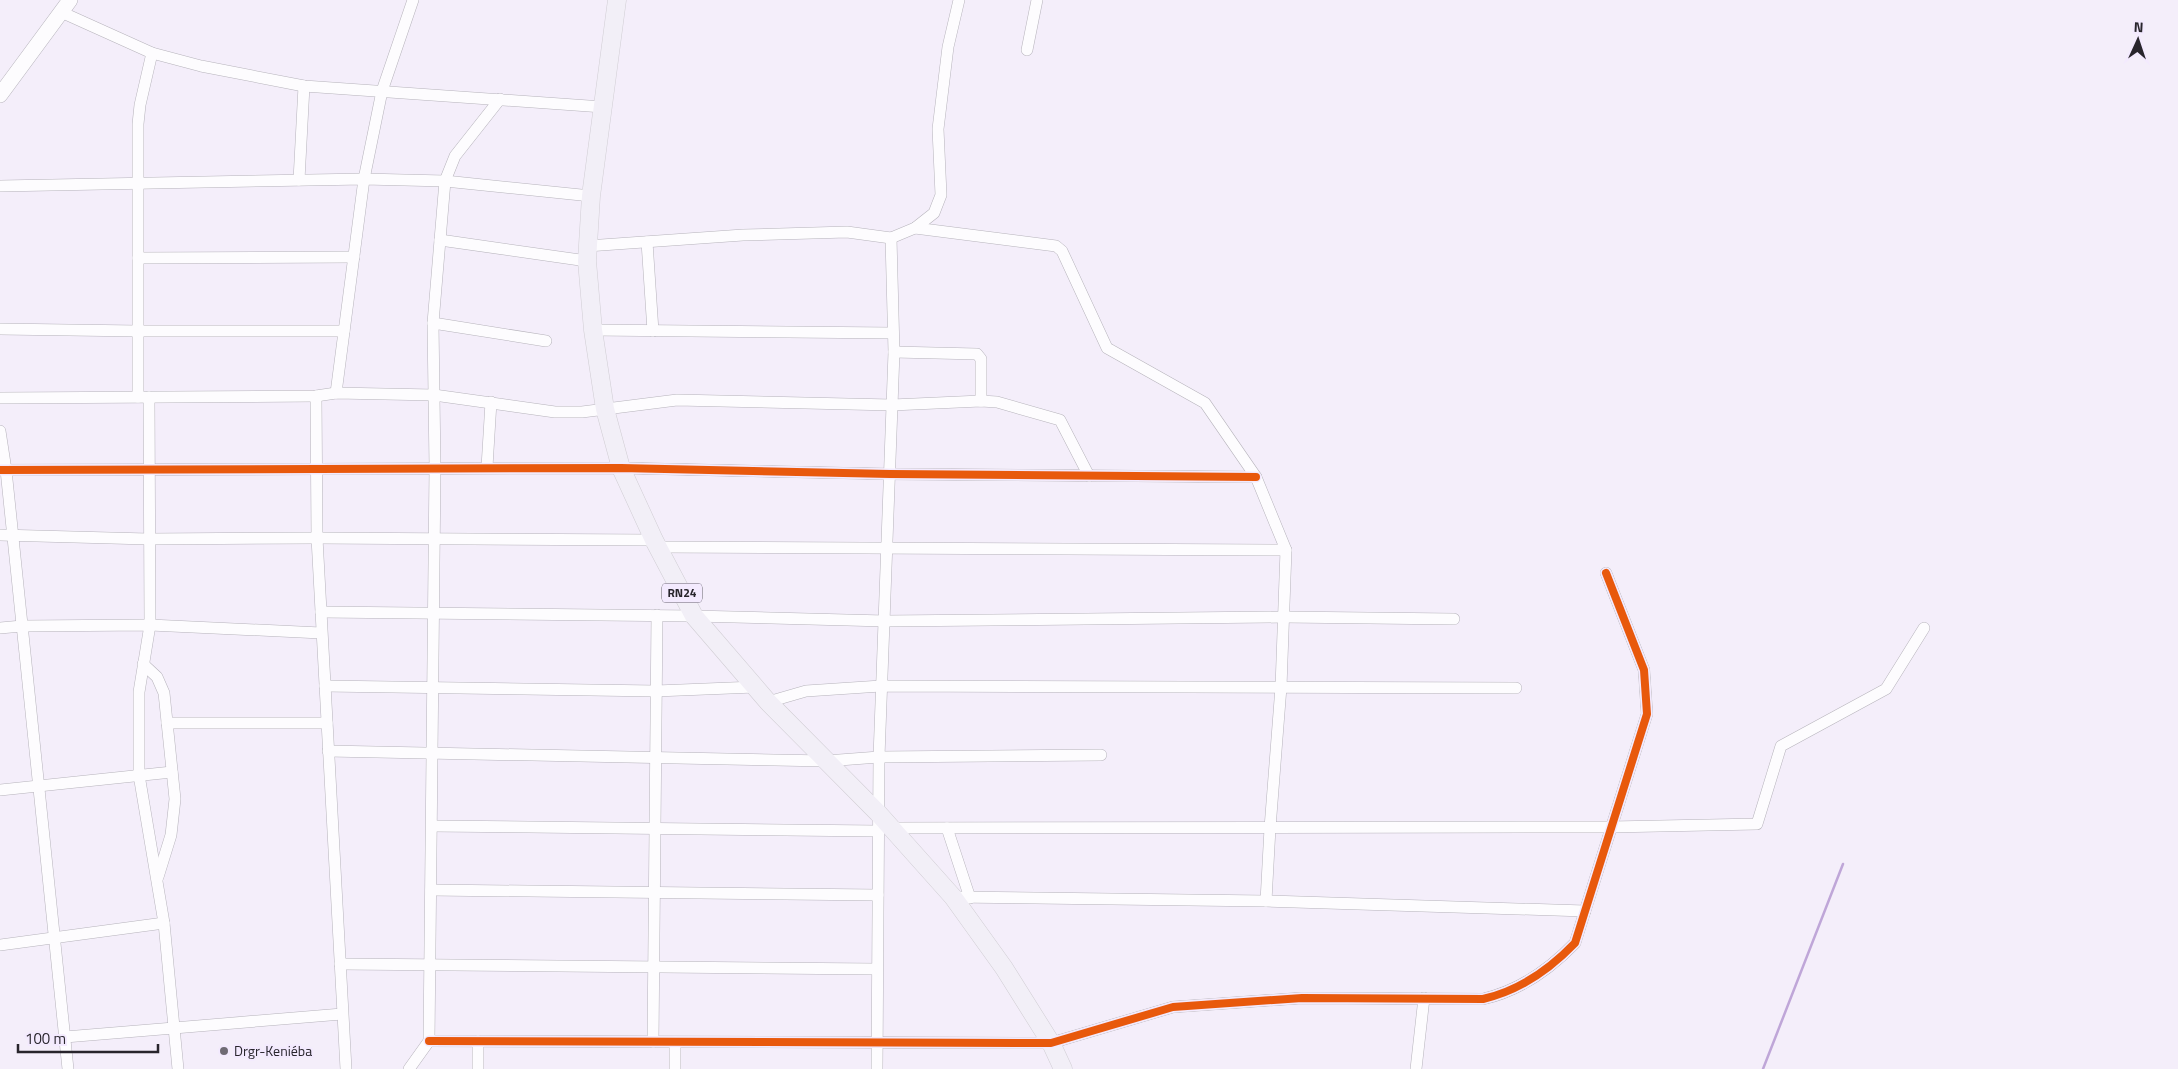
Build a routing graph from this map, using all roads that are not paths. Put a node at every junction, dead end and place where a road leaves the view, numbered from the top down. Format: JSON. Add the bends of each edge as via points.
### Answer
{"nodes":[{"id":1,"x":413,"y":0,"type":"edge"},
{"id":2,"x":617,"y":0,"type":"edge"},
{"id":3,"x":959,"y":0,"type":"edge"},
{"id":4,"x":1037,"y":0,"type":"edge"},
{"id":5,"x":66,"y":6,"type":"edge"},
{"id":6,"x":1027,"y":50,"type":"dead end"},
{"id":7,"x":152,"y":53,"type":"junction"},
{"id":8,"x":304,"y":86,"type":"junction"},
{"id":9,"x":382,"y":91,"type":"junction"},
{"id":10,"x":0,"y":94,"type":"edge"},
{"id":11,"x":500,"y":100,"type":"junction"},
{"id":12,"x":603,"y":107,"type":"junction"},
{"id":13,"x":364,"y":179,"type":"junction"},
{"id":14,"x":299,"y":180,"type":"junction"},
{"id":15,"x":445,"y":181,"type":"junction"},
{"id":16,"x":138,"y":183,"type":"junction"},
{"id":17,"x":0,"y":186,"type":"edge"},
{"id":18,"x":592,"y":196,"type":"junction"},
{"id":19,"x":915,"y":228,"type":"junction"},
{"id":20,"x":892,"y":238,"type":"junction"},
{"id":21,"x":440,"y":240,"type":"junction"},
{"id":22,"x":647,"y":242,"type":"junction"},
{"id":23,"x":587,"y":254,"type":"junction"},
{"id":24,"x":354,"y":257,"type":"junction"},
{"id":25,"x":138,"y":258,"type":"junction"},
{"id":26,"x":433,"y":323,"type":"junction"},
{"id":27,"x":0,"y":329,"type":"edge"},
{"id":28,"x":593,"y":330,"type":"junction"},
{"id":29,"x":138,"y":331,"type":"junction"},
{"id":30,"x":344,"y":331,"type":"junction"},
{"id":31,"x":653,"y":331,"type":"junction"},
{"id":32,"x":893,"y":333,"type":"junction"},
{"id":33,"x":546,"y":341,"type":"dead end"},
{"id":34,"x":894,"y":352,"type":"junction"},
{"id":35,"x":336,"y":393,"type":"junction"},
{"id":36,"x":434,"y":395,"type":"junction"},
{"id":37,"x":316,"y":396,"type":"junction"},
{"id":38,"x":143,"y":397,"type":"junction"},
{"id":39,"x":0,"y":398,"type":"edge"},
{"id":40,"x":981,"y":401,"type":"junction"},
{"id":41,"x":490,"y":402,"type":"junction"},
{"id":42,"x":892,"y":405,"type":"junction"},
{"id":43,"x":605,"y":409,"type":"junction"},
{"id":44,"x":0,"y":432,"type":"edge"},
{"id":45,"x":487,"y":467,"type":"junction"},
{"id":46,"x":316,"y":468,"type":"junction"},
{"id":47,"x":435,"y":468,"type":"junction"},
{"id":48,"x":622,"y":468,"type":"junction"},
{"id":49,"x":148,"y":469,"type":"junction"},
{"id":50,"x":3,"y":470,"type":"edge"},
{"id":51,"x":890,"y":474,"type":"junction"},
{"id":52,"x":1089,"y":476,"type":"junction"},
{"id":53,"x":1256,"y":477,"type":"junction"},
{"id":54,"x":0,"y":536,"type":"edge"},
{"id":55,"x":12,"y":536,"type":"junction"},
{"id":56,"x":317,"y":538,"type":"junction"},
{"id":57,"x":148,"y":539,"type":"junction"},
{"id":58,"x":434,"y":539,"type":"junction"},
{"id":59,"x":656,"y":544,"type":"junction"},
{"id":60,"x":888,"y":548,"type":"junction"},
{"id":61,"x":1286,"y":550,"type":"junction"},
{"id":62,"x":1606,"y":572,"type":"dead end"},
{"id":63,"x":321,"y":612,"type":"junction"},
{"id":64,"x":434,"y":613,"type":"junction"},
{"id":65,"x":658,"y":616,"type":"junction"},
{"id":66,"x":694,"y":616,"type":"junction"},
{"id":67,"x":1284,"y":617,"type":"junction"},
{"id":68,"x":1454,"y":619,"type":"dead end"},
{"id":69,"x":885,"y":621,"type":"junction"},
{"id":70,"x":150,"y":625,"type":"junction"},
{"id":71,"x":22,"y":626,"type":"junction"},
{"id":72,"x":0,"y":628,"type":"edge"},
{"id":73,"x":1924,"y":628,"type":"dead end"},
{"id":74,"x":321,"y":633,"type":"junction"},
{"id":75,"x":143,"y":664,"type":"junction"},
{"id":76,"x":325,"y":686,"type":"junction"},
{"id":77,"x":881,"y":686,"type":"junction"},
{"id":78,"x":1282,"y":686,"type":"junction"},
{"id":79,"x":434,"y":687,"type":"junction"},
{"id":80,"x":755,"y":687,"type":"junction"},
{"id":81,"x":1516,"y":688,"type":"dead end"},
{"id":82,"x":656,"y":691,"type":"junction"},
{"id":83,"x":768,"y":702,"type":"junction"},
{"id":84,"x":167,"y":723,"type":"junction"},
{"id":85,"x":327,"y":723,"type":"junction"},
{"id":86,"x":328,"y":751,"type":"junction"},
{"id":87,"x":432,"y":753,"type":"junction"},
{"id":88,"x":1101,"y":755,"type":"dead end"},
{"id":89,"x":879,"y":757,"type":"junction"},
{"id":90,"x":656,"y":758,"type":"junction"},
{"id":91,"x":826,"y":761,"type":"junction"},
{"id":92,"x":172,"y":772,"type":"junction"},
{"id":93,"x":138,"y":775,"type":"junction"},
{"id":94,"x":38,"y":785,"type":"junction"},
{"id":95,"x":0,"y":790,"type":"edge"},
{"id":96,"x":878,"y":813,"type":"junction"},
{"id":97,"x":432,"y":826,"type":"junction"},
{"id":98,"x":1611,"y":827,"type":"junction"},
{"id":99,"x":947,"y":828,"type":"junction"},
{"id":100,"x":1270,"y":828,"type":"junction"},
{"id":101,"x":655,"y":829,"type":"junction"},
{"id":102,"x":885,"y":829,"type":"junction"},
{"id":103,"x":157,"y":879,"type":"junction"},
{"id":104,"x":431,"y":890,"type":"junction"},
{"id":105,"x":655,"y":893,"type":"junction"},
{"id":106,"x":878,"y":895,"type":"junction"},
{"id":107,"x":961,"y":898,"type":"junction"},
{"id":108,"x":1266,"y":901,"type":"junction"},
{"id":109,"x":1585,"y":912,"type":"junction"},
{"id":110,"x":164,"y":923,"type":"junction"},
{"id":111,"x":54,"y":938,"type":"junction"},
{"id":112,"x":0,"y":945,"type":"edge"},
{"id":113,"x":340,"y":964,"type":"junction"},
{"id":114,"x":430,"y":965,"type":"junction"},
{"id":115,"x":654,"y":967,"type":"junction"},
{"id":116,"x":877,"y":969,"type":"junction"},
{"id":117,"x":1424,"y":998,"type":"junction"},
{"id":118,"x":342,"y":1014,"type":"junction"},
{"id":119,"x":174,"y":1028,"type":"junction"},
{"id":120,"x":65,"y":1037,"type":"junction"},
{"id":121,"x":430,"y":1041,"type":"junction"},
{"id":122,"x":478,"y":1041,"type":"junction"},
{"id":123,"x":653,"y":1042,"type":"junction"},
{"id":124,"x":675,"y":1042,"type":"junction"},
{"id":125,"x":877,"y":1042,"type":"junction"},
{"id":126,"x":1051,"y":1043,"type":"junction"},
{"id":127,"x":68,"y":1069,"type":"edge"},
{"id":128,"x":178,"y":1069,"type":"edge"},
{"id":129,"x":346,"y":1069,"type":"edge"},
{"id":130,"x":406,"y":1069,"type":"edge"},
{"id":131,"x":478,"y":1069,"type":"edge"},
{"id":132,"x":675,"y":1069,"type":"edge"},
{"id":133,"x":877,"y":1069,"type":"edge"},
{"id":134,"x":1063,"y":1069,"type":"edge"},
{"id":135,"x":1416,"y":1069,"type":"edge"}],
"edges":[{"from":1,"to":9,"type":"street"},
{"from":2,"to":12,"type":"main road","number":"RN24"},
{"from":3,"to":19,"type":"street","via":[[948,47],[938,129],[941,195],[934,213]]},
{"from":4,"to":6,"type":"street"},
{"from":5,"to":7,"type":"street"},
{"from":5,"to":10,"type":"main road"},
{"from":7,"to":8,"type":"street"},
{"from":7,"to":16,"type":"street","via":[[140,105]]},
{"from":8,"to":9,"type":"street"},
{"from":8,"to":14,"type":"street"},
{"from":9,"to":11,"type":"street"},
{"from":9,"to":13,"type":"street"},
{"from":11,"to":12,"type":"street"},
{"from":11,"to":15,"type":"street","via":[[454,156]]},
{"from":12,"to":18,"type":"main road","number":"RN24"},
{"from":13,"to":14,"type":"street"},
{"from":13,"to":15,"type":"street"},
{"from":13,"to":24,"type":"street"},
{"from":14,"to":16,"type":"street"},
{"from":15,"to":18,"type":"street"},
{"from":15,"to":21,"type":"street"},
{"from":16,"to":17,"type":"street"},
{"from":16,"to":25,"type":"street"},
{"from":18,"to":23,"type":"main road","number":"RN24"},
{"from":19,"to":20,"type":"street"},
{"from":19,"to":53,"type":"street","via":[[1056,246],[1062,251],[1107,348],[1205,403]]},
{"from":20,"to":22,"type":"street","via":[[847,232]]},
{"from":20,"to":32,"type":"street"},
{"from":21,"to":23,"type":"street"},
{"from":21,"to":26,"type":"street"},
{"from":22,"to":23,"type":"street"},
{"from":22,"to":31,"type":"street"},
{"from":23,"to":28,"type":"main road","number":"RN24"},
{"from":24,"to":25,"type":"street"},
{"from":24,"to":30,"type":"street"},
{"from":25,"to":29,"type":"street"},
{"from":26,"to":33,"type":"street"},
{"from":26,"to":36,"type":"street"},
{"from":27,"to":29,"type":"street"},
{"from":28,"to":31,"type":"street"},
{"from":28,"to":43,"type":"main road","number":"RN24"},
{"from":29,"to":30,"type":"street"},
{"from":29,"to":38,"type":"street"},
{"from":30,"to":35,"type":"street"},
{"from":31,"to":32,"type":"street"},
{"from":32,"to":34,"type":"street"},
{"from":34,"to":40,"type":"street","via":[[977,354],[981,359]]},
{"from":34,"to":42,"type":"street"},
{"from":35,"to":36,"type":"street"},
{"from":35,"to":37,"type":"street"},
{"from":36,"to":41,"type":"street"},
{"from":36,"to":47,"type":"street"},
{"from":37,"to":38,"type":"street"},
{"from":37,"to":46,"type":"street"},
{"from":38,"to":39,"type":"street"},
{"from":38,"to":49,"type":"street"},
{"from":40,"to":42,"type":"street"},
{"from":40,"to":52,"type":"street","via":[[997,402],[1060,420]]},
{"from":41,"to":43,"type":"street","via":[[555,412]]},
{"from":41,"to":45,"type":"street"},
{"from":42,"to":43,"type":"street","via":[[677,400]]},
{"from":42,"to":51,"type":"street"},
{"from":43,"to":48,"type":"main road","number":"RN24"},
{"from":44,"to":50,"type":"street"},
{"from":45,"to":47,"type":"street"},
{"from":45,"to":48,"type":"street"},
{"from":46,"to":47,"type":"street"},
{"from":46,"to":49,"type":"street"},
{"from":46,"to":56,"type":"street"},
{"from":47,"to":58,"type":"street"},
{"from":48,"to":51,"type":"street"},
{"from":48,"to":59,"type":"main road","number":"RN24"},
{"from":49,"to":50,"type":"street"},
{"from":49,"to":57,"type":"street"},
{"from":50,"to":55,"type":"street"},
{"from":51,"to":52,"type":"street"},
{"from":51,"to":60,"type":"street"},
{"from":52,"to":53,"type":"street"},
{"from":53,"to":61,"type":"street"},
{"from":54,"to":55,"type":"street"},
{"from":55,"to":57,"type":"street"},
{"from":55,"to":71,"type":"street"},
{"from":56,"to":57,"type":"street"},
{"from":56,"to":58,"type":"street"},
{"from":56,"to":63,"type":"street"},
{"from":57,"to":70,"type":"street"},
{"from":58,"to":59,"type":"street"},
{"from":58,"to":64,"type":"street"},
{"from":59,"to":60,"type":"street"},
{"from":59,"to":66,"type":"main road","number":"RN24"},
{"from":60,"to":61,"type":"street"},
{"from":60,"to":69,"type":"street"},
{"from":61,"to":67,"type":"street"},
{"from":62,"to":98,"type":"street","via":[[1644,670],[1647,714]]},
{"from":63,"to":64,"type":"street"},
{"from":63,"to":74,"type":"street"},
{"from":64,"to":65,"type":"street"},
{"from":64,"to":79,"type":"street"},
{"from":65,"to":66,"type":"street"},
{"from":65,"to":82,"type":"street"},
{"from":66,"to":69,"type":"street"},
{"from":66,"to":80,"type":"main road","number":"RN24"},
{"from":67,"to":68,"type":"street"},
{"from":67,"to":69,"type":"street"},
{"from":67,"to":78,"type":"street"},
{"from":69,"to":77,"type":"street"},
{"from":70,"to":71,"type":"street"},
{"from":70,"to":74,"type":"street"},
{"from":70,"to":75,"type":"street"},
{"from":71,"to":72,"type":"street"},
{"from":71,"to":94,"type":"street"},
{"from":73,"to":98,"type":"street","via":[[1886,689],[1780,746],[1757,824]]},
{"from":74,"to":76,"type":"street"},
{"from":75,"to":84,"type":"street","via":[[158,677],[164,693]]},
{"from":75,"to":93,"type":"street","via":[[139,692]]},
{"from":76,"to":79,"type":"street"},
{"from":76,"to":85,"type":"street"},
{"from":77,"to":78,"type":"street"},
{"from":77,"to":83,"type":"street","via":[[806,691]]},
{"from":77,"to":89,"type":"street"},
{"from":78,"to":81,"type":"street"},
{"from":78,"to":100,"type":"street"},
{"from":79,"to":82,"type":"street"},
{"from":79,"to":87,"type":"street"},
{"from":80,"to":82,"type":"street"},
{"from":80,"to":83,"type":"main road","number":"RN24"},
{"from":82,"to":90,"type":"street"},
{"from":83,"to":91,"type":"main road","number":"RN24"},
{"from":84,"to":85,"type":"street"},
{"from":84,"to":92,"type":"street"},
{"from":85,"to":86,"type":"street"},
{"from":86,"to":87,"type":"street"},
{"from":86,"to":113,"type":"street"},
{"from":87,"to":90,"type":"street"},
{"from":87,"to":97,"type":"street"},
{"from":88,"to":89,"type":"street"},
{"from":89,"to":91,"type":"street"},
{"from":89,"to":96,"type":"street"},
{"from":90,"to":91,"type":"street"},
{"from":90,"to":101,"type":"street"},
{"from":91,"to":96,"type":"main road","number":"RN24"},
{"from":92,"to":93,"type":"street"},
{"from":92,"to":103,"type":"street","via":[[175,799],[171,835]]},
{"from":93,"to":94,"type":"street"},
{"from":93,"to":103,"type":"street"},
{"from":94,"to":95,"type":"street"},
{"from":94,"to":111,"type":"street"},
{"from":96,"to":102,"type":"main road","number":"RN24"},
{"from":97,"to":101,"type":"street"},
{"from":97,"to":104,"type":"street"},
{"from":98,"to":100,"type":"street"},
{"from":98,"to":109,"type":"street"},
{"from":99,"to":100,"type":"street"},
{"from":99,"to":102,"type":"street"},
{"from":99,"to":107,"type":"street"},
{"from":100,"to":108,"type":"street"},
{"from":101,"to":102,"type":"street"},
{"from":101,"to":105,"type":"street"},
{"from":102,"to":106,"type":"street"},
{"from":102,"to":107,"type":"main road","number":"RN24"},
{"from":103,"to":110,"type":"street"},
{"from":104,"to":105,"type":"street"},
{"from":104,"to":114,"type":"street"},
{"from":105,"to":106,"type":"street"},
{"from":105,"to":115,"type":"street"},
{"from":106,"to":116,"type":"street"},
{"from":107,"to":108,"type":"street"},
{"from":107,"to":126,"type":"main road","number":"RN24"},
{"from":108,"to":109,"type":"street"},
{"from":109,"to":117,"type":"street","via":[[1575,943],[1555,964],[1502,995]]},
{"from":110,"to":111,"type":"street"},
{"from":110,"to":119,"type":"street"},
{"from":111,"to":112,"type":"street"},
{"from":111,"to":120,"type":"street"},
{"from":113,"to":114,"type":"street"},
{"from":113,"to":118,"type":"street"},
{"from":114,"to":115,"type":"street"},
{"from":114,"to":121,"type":"street"},
{"from":115,"to":116,"type":"street"},
{"from":115,"to":123,"type":"street"},
{"from":116,"to":125,"type":"street"},
{"from":117,"to":126,"type":"street","via":[[1302,998],[1173,1007]]},
{"from":117,"to":135,"type":"street"},
{"from":118,"to":119,"type":"street"},
{"from":118,"to":129,"type":"street"},
{"from":119,"to":120,"type":"street"},
{"from":119,"to":128,"type":"street"},
{"from":120,"to":127,"type":"street"},
{"from":121,"to":122,"type":"street"},
{"from":121,"to":130,"type":"street"},
{"from":122,"to":123,"type":"street"},
{"from":122,"to":131,"type":"street"},
{"from":123,"to":124,"type":"street"},
{"from":124,"to":125,"type":"street"},
{"from":124,"to":132,"type":"street"},
{"from":125,"to":126,"type":"street"},
{"from":125,"to":133,"type":"street"},
{"from":126,"to":134,"type":"main road","number":"RN24"}]}
